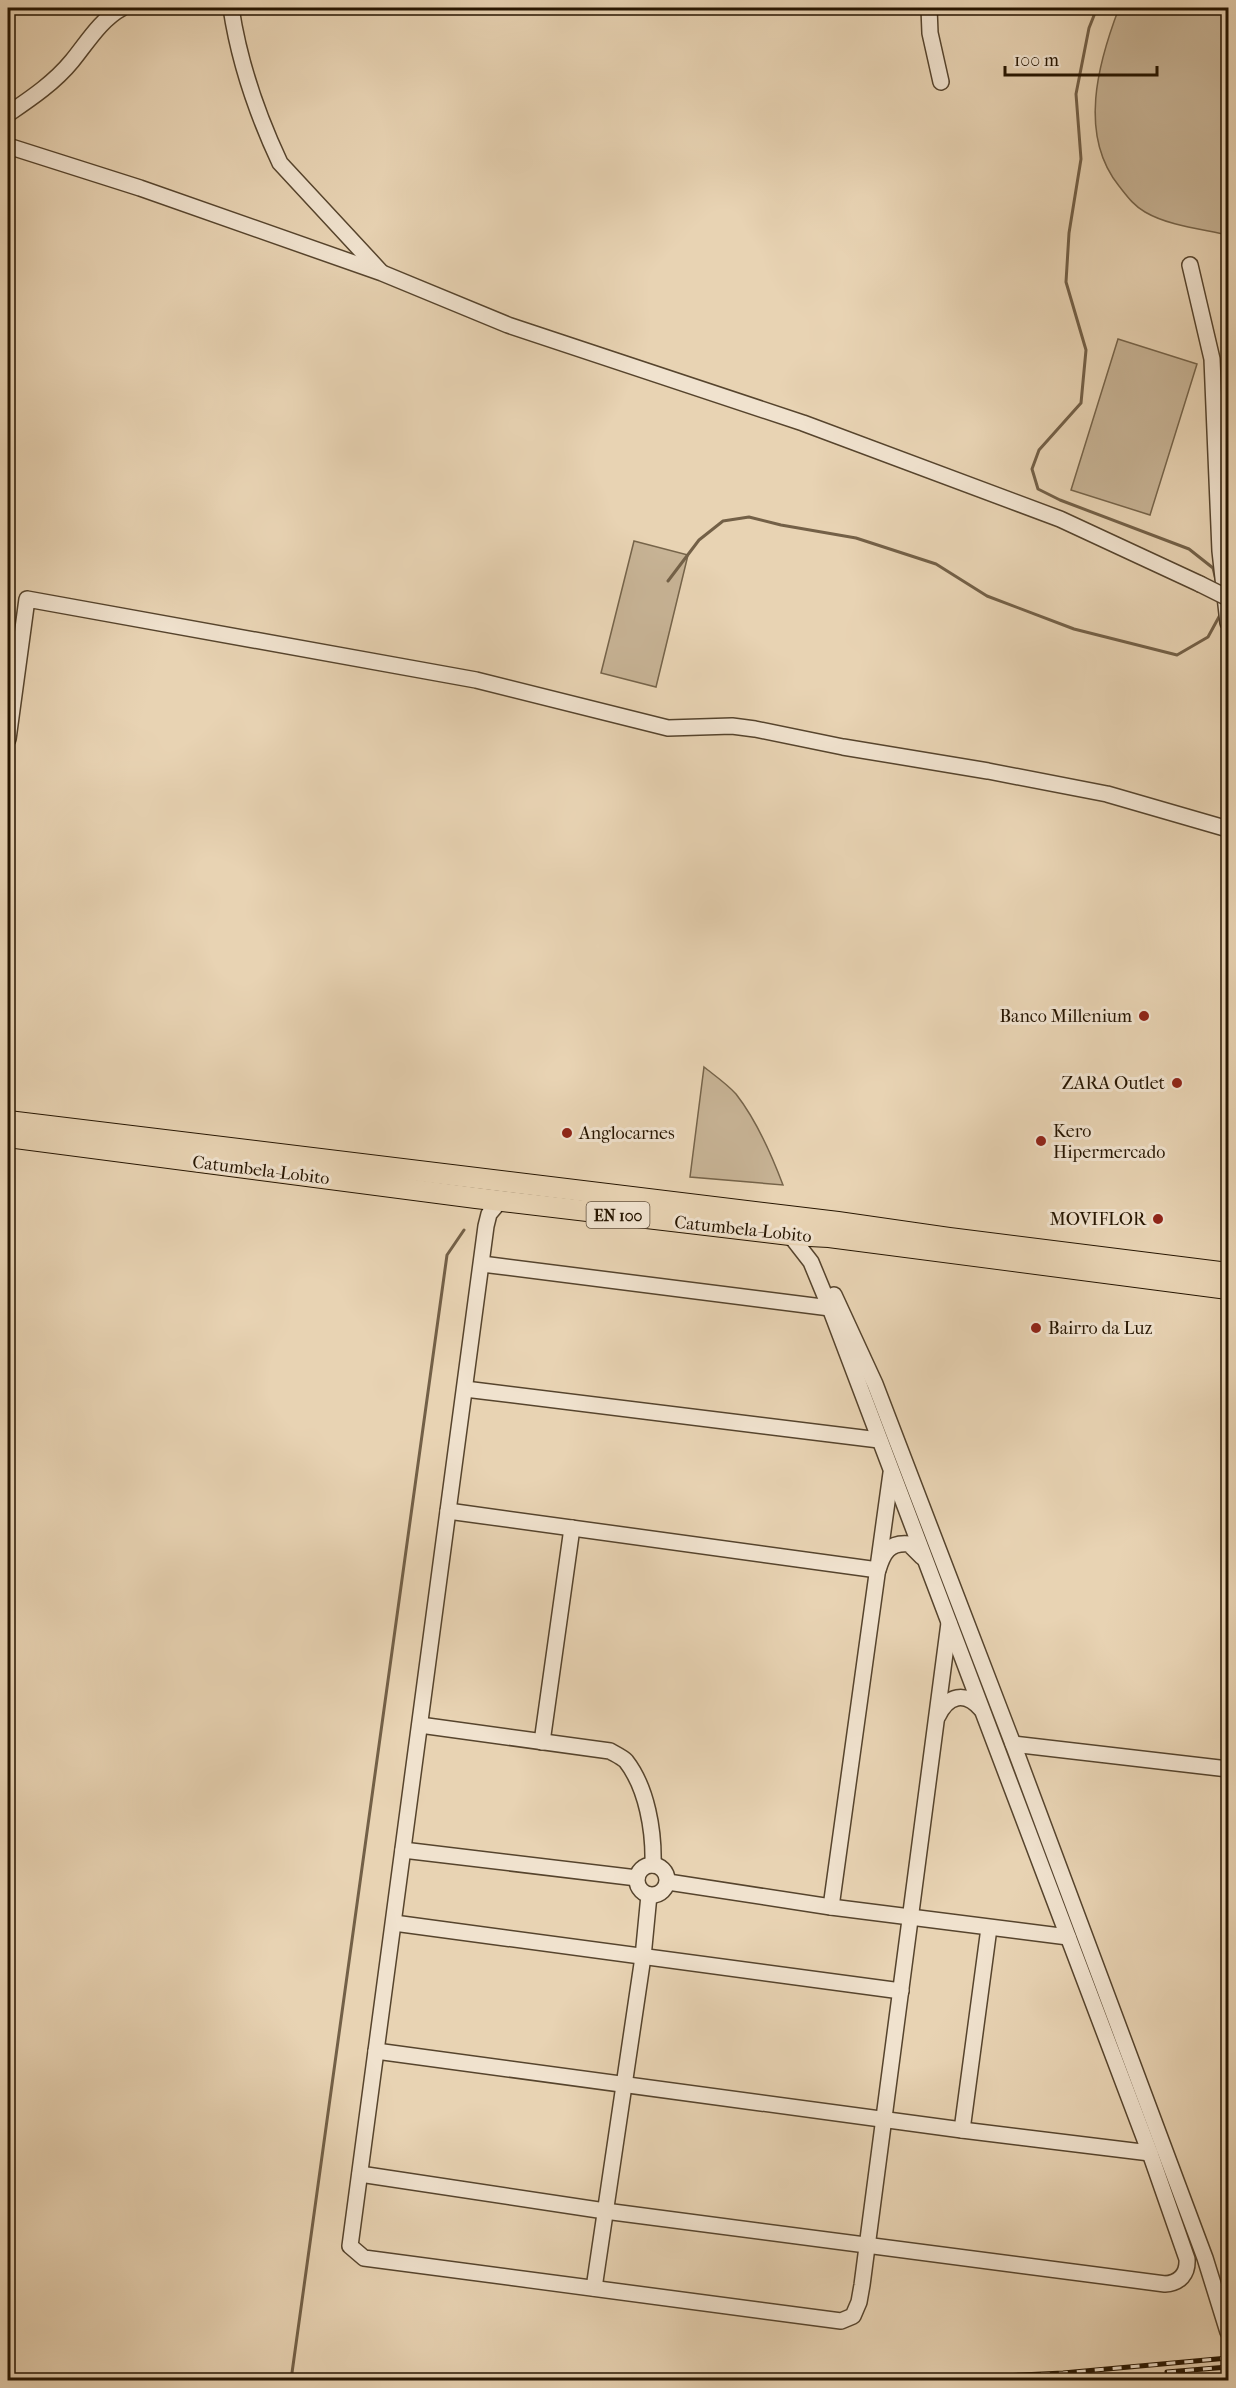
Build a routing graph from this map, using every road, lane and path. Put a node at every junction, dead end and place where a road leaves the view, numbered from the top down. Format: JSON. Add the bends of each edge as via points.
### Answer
{"nodes":[{"id":1,"x":122,"y":8,"type":"edge"},
{"id":2,"x":231,"y":8,"type":"edge"},
{"id":3,"x":929,"y":8,"type":"edge"},
{"id":4,"x":940,"y":82,"type":"dead end"},
{"id":5,"x":8,"y":114,"type":"edge"},
{"id":6,"x":8,"y":146,"type":"edge"},
{"id":7,"x":1190,"y":265,"type":"dead end"},
{"id":8,"x":382,"y":273,"type":"junction"},
{"id":9,"x":1223,"y":518,"type":"edge"},
{"id":10,"x":1224,"y":549,"type":"edge"},
{"id":11,"x":1228,"y":598,"type":"edge"},
{"id":12,"x":1228,"y":623,"type":"edge"},
{"id":13,"x":8,"y":739,"type":"edge"},
{"id":14,"x":1228,"y":829,"type":"edge"},
{"id":15,"x":8,"y":1121,"type":"edge"},
{"id":16,"x":8,"y":1137,"type":"edge"},
{"id":17,"x":476,"y":1198,"type":"junction"},
{"id":18,"x":500,"y":1201,"type":"junction"},
{"id":19,"x":486,"y":1226,"type":"junction"},
{"id":20,"x":790,"y":1235,"type":"junction"},
{"id":21,"x":824,"y":1237,"type":"junction"},
{"id":22,"x":816,"y":1263,"type":"junction"},
{"id":23,"x":482,"y":1264,"type":"junction"},
{"id":24,"x":1228,"y":1273,"type":"edge"},
{"id":25,"x":1228,"y":1289,"type":"edge"},
{"id":26,"x":830,"y":1308,"type":"junction"},
{"id":27,"x":465,"y":1389,"type":"junction"},
{"id":28,"x":879,"y":1440,"type":"junction"},
{"id":29,"x":892,"y":1472,"type":"junction"},
{"id":30,"x":448,"y":1511,"type":"junction"},
{"id":31,"x":572,"y":1528,"type":"junction"},
{"id":32,"x":926,"y":1562,"type":"junction"},
{"id":33,"x":878,"y":1570,"type":"junction"},
{"id":34,"x":949,"y":1623,"type":"junction"},
{"id":35,"x":982,"y":1709,"type":"junction"},
{"id":36,"x":936,"y":1719,"type":"junction"},
{"id":37,"x":420,"y":1725,"type":"junction"},
{"id":38,"x":542,"y":1742,"type":"junction"},
{"id":39,"x":1013,"y":1744,"type":"junction"},
{"id":40,"x":1228,"y":1769,"type":"edge"},
{"id":41,"x":403,"y":1850,"type":"junction"},
{"id":42,"x":653,"y":1865,"type":"junction"},
{"id":43,"x":637,"y":1878,"type":"junction"},
{"id":44,"x":668,"y":1882,"type":"junction"},
{"id":45,"x":649,"y":1895,"type":"junction"},
{"id":46,"x":831,"y":1907,"type":"junction"},
{"id":47,"x":910,"y":1917,"type":"junction"},
{"id":48,"x":394,"y":1923,"type":"junction"},
{"id":49,"x":989,"y":1928,"type":"junction"},
{"id":50,"x":1068,"y":1937,"type":"junction"},
{"id":51,"x":643,"y":1957,"type":"junction"},
{"id":52,"x":901,"y":1991,"type":"junction"},
{"id":53,"x":376,"y":2051,"type":"junction"},
{"id":54,"x":623,"y":2084,"type":"junction"},
{"id":55,"x":883,"y":2120,"type":"junction"},
{"id":56,"x":962,"y":2130,"type":"junction"},
{"id":57,"x":1150,"y":2153,"type":"junction"},
{"id":58,"x":360,"y":2174,"type":"junction"},
{"id":59,"x":605,"y":2211,"type":"junction"},
{"id":60,"x":866,"y":2244,"type":"junction"},
{"id":61,"x":594,"y":2288,"type":"junction"},
{"id":62,"x":1228,"y":2332,"type":"edge"}],
"edges":[{"from":1,"to":5,"type":"street","via":[[56,78]]},
{"from":2,"to":8,"type":"street","via":[[237,47],[280,163]]},
{"from":3,"to":4,"type":"street"},
{"from":6,"to":8,"type":"street"},
{"from":7,"to":9,"type":"street","via":[[1212,359]]},
{"from":8,"to":11,"type":"street","bridge":true,"via":[[508,325],[803,423],[1060,519]]},
{"from":9,"to":10,"type":"street"},
{"from":10,"to":12,"type":"street"},
{"from":13,"to":14,"type":"street","via":[[27,599],[476,680],[668,728],[755,729],[1028,778],[1107,794]]},
{"from":15,"to":24,"type":"main road","name":"Catumbela-Lobito","number":"EN 100"},
{"from":16,"to":17,"type":"main road","name":"Catumbela-Lobito","number":"EN 100"},
{"from":17,"to":18,"type":"main road","name":"Catumbela-Lobito","number":"EN 100"},
{"from":17,"to":19,"type":"street"},
{"from":18,"to":19,"type":"street","via":[[489,1214]]},
{"from":18,"to":20,"type":"main road","name":"Catumbela-Lobito","number":"EN 100"},
{"from":19,"to":23,"type":"street"},
{"from":20,"to":21,"type":"main road","name":"Catumbela-Lobito","number":"EN 100"},
{"from":20,"to":22,"type":"street"},
{"from":21,"to":22,"type":"street"},
{"from":21,"to":25,"type":"main road","name":"Catumbela-Lobito","number":"EN 100"},
{"from":22,"to":26,"type":"street"},
{"from":22,"to":39,"type":"street","via":[[875,1384]]},
{"from":23,"to":26,"type":"street"},
{"from":23,"to":27,"type":"street"},
{"from":26,"to":28,"type":"street"},
{"from":27,"to":28,"type":"street"},
{"from":27,"to":30,"type":"street"},
{"from":28,"to":29,"type":"street"},
{"from":29,"to":32,"type":"street"},
{"from":29,"to":33,"type":"street"},
{"from":30,"to":31,"type":"street"},
{"from":30,"to":37,"type":"street"},
{"from":31,"to":33,"type":"street"},
{"from":31,"to":38,"type":"street"},
{"from":32,"to":33,"type":"street","via":[[915,1549],[902,1544],[884,1552]]},
{"from":32,"to":34,"type":"street"},
{"from":33,"to":46,"type":"street"},
{"from":34,"to":35,"type":"street"},
{"from":34,"to":36,"type":"street"},
{"from":35,"to":36,"type":"street","via":[[969,1698],[958,1698],[949,1700]]},
{"from":35,"to":50,"type":"street"},
{"from":36,"to":47,"type":"street"},
{"from":37,"to":38,"type":"street"},
{"from":37,"to":41,"type":"street"},
{"from":38,"to":42,"type":"street","via":[[610,1751],[625,1760],[651,1819]]},
{"from":39,"to":40,"type":"street"},
{"from":39,"to":62,"type":"street","via":[[1205,2258]]},
{"from":41,"to":43,"type":"street"},
{"from":41,"to":48,"type":"street"},
{"from":42,"to":43,"type":"street","via":[[641,1870]]},
{"from":42,"to":44,"type":"street","via":[[662,1868]]},
{"from":43,"to":45,"type":"street","via":[[639,1887]]},
{"from":44,"to":45,"type":"street","via":[[658,1894]]},
{"from":44,"to":46,"type":"street"},
{"from":45,"to":51,"type":"street"},
{"from":46,"to":47,"type":"street"},
{"from":47,"to":49,"type":"street"},
{"from":47,"to":52,"type":"street"},
{"from":48,"to":51,"type":"street"},
{"from":48,"to":53,"type":"street"},
{"from":49,"to":50,"type":"street"},
{"from":49,"to":56,"type":"street"},
{"from":50,"to":57,"type":"street"},
{"from":51,"to":52,"type":"street"},
{"from":51,"to":54,"type":"street"},
{"from":52,"to":55,"type":"street"},
{"from":53,"to":54,"type":"street"},
{"from":53,"to":58,"type":"street"},
{"from":54,"to":55,"type":"street"},
{"from":54,"to":59,"type":"street"},
{"from":55,"to":56,"type":"street"},
{"from":55,"to":60,"type":"street"},
{"from":56,"to":57,"type":"street"},
{"from":57,"to":60,"type":"street","via":[[1187,2259],[1182,2278],[1173,2283]]},
{"from":58,"to":59,"type":"street"},
{"from":58,"to":61,"type":"street","via":[[350,2246],[364,2258]]},
{"from":59,"to":60,"type":"street"},
{"from":59,"to":61,"type":"street"},
{"from":60,"to":61,"type":"street","via":[[859,2302],[853,2316],[842,2321]]}]}
